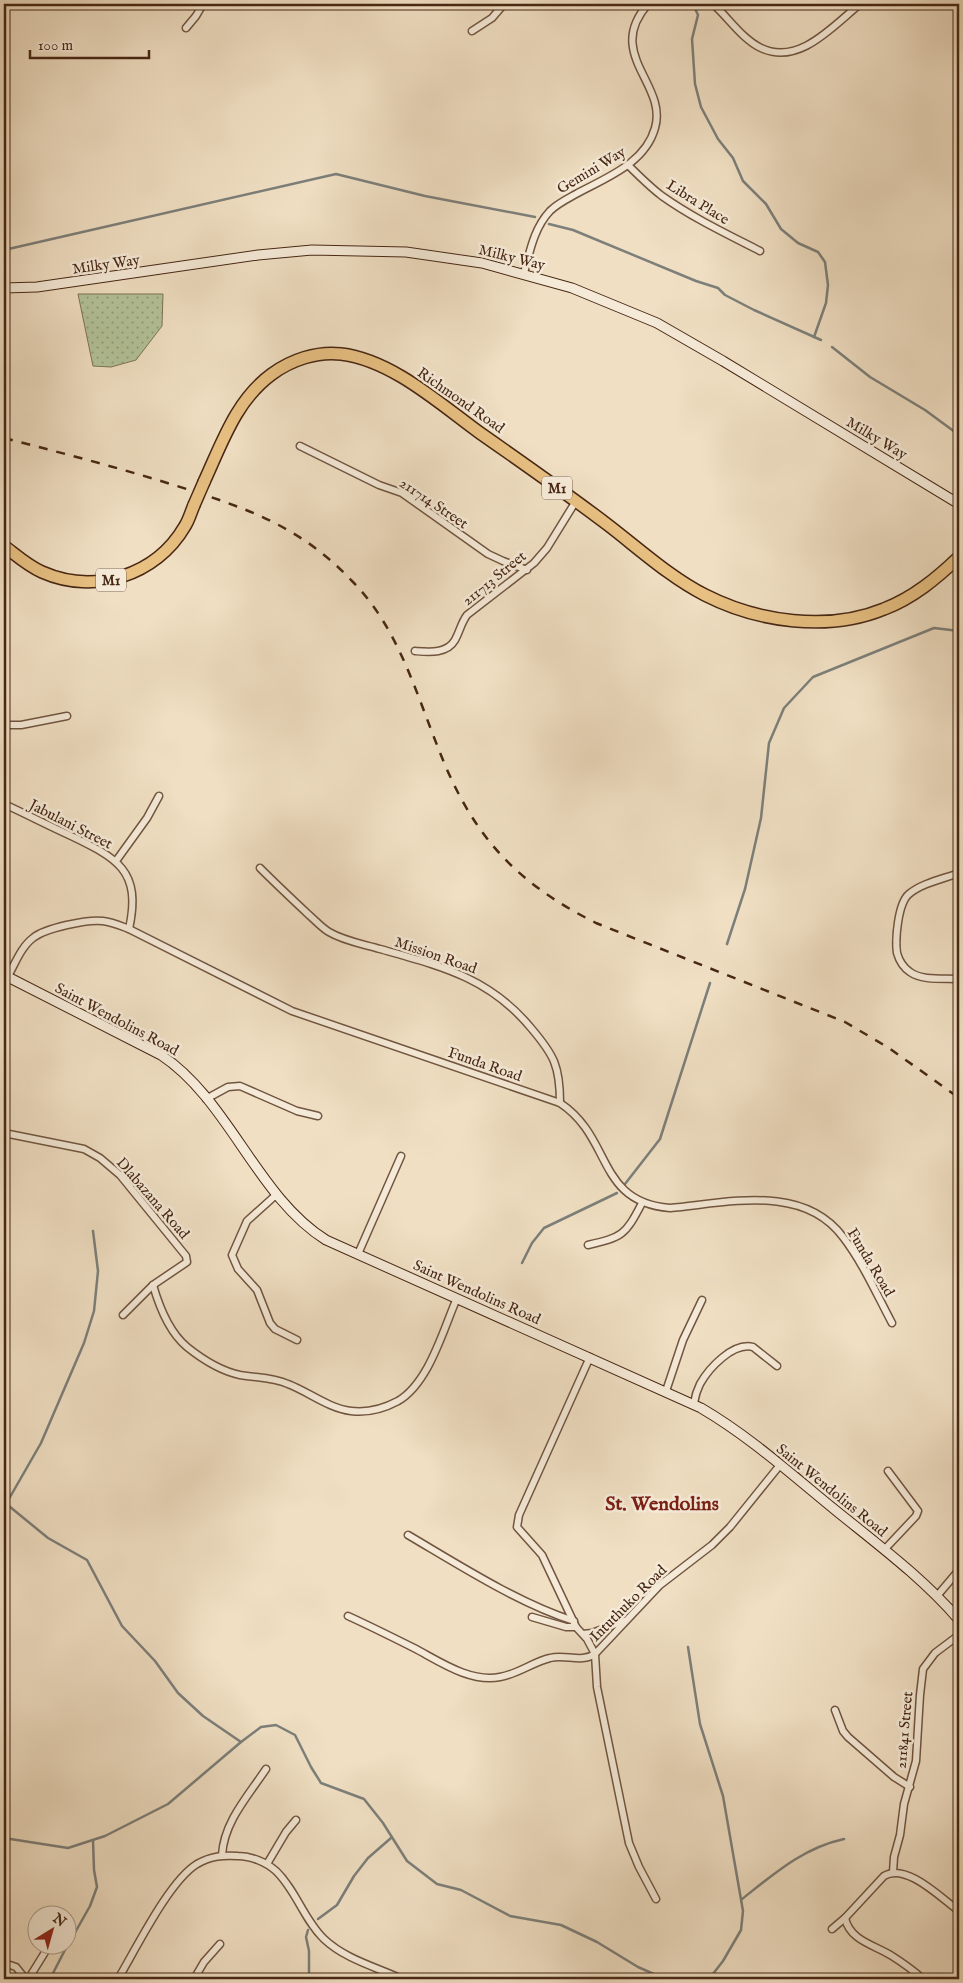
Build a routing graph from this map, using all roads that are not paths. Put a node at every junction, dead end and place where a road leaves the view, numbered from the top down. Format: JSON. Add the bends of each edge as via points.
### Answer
{"nodes":[{"id":1,"x":203,"y":4,"type":"edge"},
{"id":2,"x":504,"y":4,"type":"edge"},
{"id":3,"x":648,"y":4,"type":"edge"},
{"id":4,"x":713,"y":4,"type":"edge"},
{"id":5,"x":860,"y":4,"type":"edge"},
{"id":6,"x":186,"y":28,"type":"dead end"},
{"id":7,"x":472,"y":31,"type":"dead end"},
{"id":8,"x":628,"y":165,"type":"junction"},
{"id":9,"x":760,"y":251,"type":"dead end"},
{"id":10,"x":524,"y":273,"type":"junction"},
{"id":11,"x":4,"y":288,"type":"edge"},
{"id":12,"x":300,"y":446,"type":"dead end"},
{"id":13,"x":576,"y":501,"type":"junction"},
{"id":14,"x":959,"y":504,"type":"edge"},
{"id":15,"x":4,"y":546,"type":"edge"},
{"id":16,"x":959,"y":557,"type":"edge"},
{"id":17,"x":526,"y":570,"type":"junction"},
{"id":18,"x":415,"y":652,"type":"dead end"},
{"id":19,"x":68,"y":716,"type":"dead end"},
{"id":20,"x":4,"y":725,"type":"edge"},
{"id":21,"x":159,"y":796,"type":"dead end"},
{"id":22,"x":4,"y":804,"type":"edge"},
{"id":23,"x":116,"y":861,"type":"junction"},
{"id":24,"x":260,"y":868,"type":"dead end"},
{"id":25,"x":959,"y":873,"type":"edge"},
{"id":26,"x":129,"y":929,"type":"junction"},
{"id":27,"x":6,"y":975,"type":"edge"},
{"id":28,"x":959,"y":979,"type":"edge"},
{"id":29,"x":206,"y":1099,"type":"junction"},
{"id":30,"x":560,"y":1103,"type":"junction"},
{"id":31,"x":318,"y":1116,"type":"dead end"},
{"id":32,"x":4,"y":1133,"type":"edge"},
{"id":33,"x":401,"y":1156,"type":"dead end"},
{"id":34,"x":277,"y":1194,"type":"junction"},
{"id":35,"x":642,"y":1203,"type":"junction"},
{"id":36,"x":588,"y":1245,"type":"dead end"},
{"id":37,"x":358,"y":1254,"type":"junction"},
{"id":38,"x":153,"y":1285,"type":"junction"},
{"id":39,"x":457,"y":1298,"type":"junction"},
{"id":40,"x":702,"y":1300,"type":"dead end"},
{"id":41,"x":123,"y":1315,"type":"dead end"},
{"id":42,"x":892,"y":1323,"type":"dead end"},
{"id":43,"x":297,"y":1340,"type":"dead end"},
{"id":44,"x":590,"y":1357,"type":"junction"},
{"id":45,"x":777,"y":1366,"type":"dead end"},
{"id":46,"x":666,"y":1391,"type":"junction"},
{"id":47,"x":694,"y":1404,"type":"junction"},
{"id":48,"x":780,"y":1465,"type":"junction"},
{"id":49,"x":888,"y":1471,"type":"dead end"},
{"id":50,"x":408,"y":1536,"type":"dead end"},
{"id":51,"x":884,"y":1550,"type":"junction"},
{"id":52,"x":959,"y":1570,"type":"edge"},
{"id":53,"x":937,"y":1596,"type":"junction"},
{"id":54,"x":348,"y":1616,"type":"dead end"},
{"id":55,"x":532,"y":1617,"type":"dead end"},
{"id":56,"x":959,"y":1620,"type":"edge"},
{"id":57,"x":625,"y":1621,"type":"junction"},
{"id":58,"x":575,"y":1624,"type":"junction"},
{"id":59,"x":583,"y":1634,"type":"junction"},
{"id":60,"x":959,"y":1635,"type":"edge"},
{"id":61,"x":595,"y":1654,"type":"junction"},
{"id":62,"x":835,"y":1710,"type":"dead end"},
{"id":63,"x":266,"y":1769,"type":"dead end"},
{"id":64,"x":910,"y":1787,"type":"junction"},
{"id":65,"x":296,"y":1820,"type":"dead end"},
{"id":66,"x":222,"y":1855,"type":"junction"},
{"id":67,"x":267,"y":1864,"type":"junction"},
{"id":68,"x":893,"y":1872,"type":"junction"},
{"id":69,"x":656,"y":1899,"type":"dead end"},
{"id":70,"x":959,"y":1911,"type":"edge"},
{"id":71,"x":845,"y":1918,"type":"junction"},
{"id":72,"x":832,"y":1929,"type":"dead end"},
{"id":73,"x":220,"y":1944,"type":"dead end"},
{"id":74,"x":43,"y":1956,"type":"edge"},
{"id":75,"x":4,"y":1967,"type":"edge"},
{"id":76,"x":118,"y":1979,"type":"edge"},
{"id":77,"x":194,"y":1979,"type":"edge"},
{"id":78,"x":402,"y":1979,"type":"edge"},
{"id":79,"x":924,"y":1979,"type":"edge"}],
"edges":[{"from":1,"to":6,"type":"street"},
{"from":2,"to":7,"type":"street","via":[[492,18]]},
{"from":3,"to":8,"type":"street","name":"Gemini Way","via":[[637,22],[633,43],[634,56],[652,94],[656,127],[642,152]]},
{"from":4,"to":5,"type":"street","via":[[760,48],[788,52],[816,40]]},
{"from":8,"to":9,"type":"street","name":"Libra Place","via":[[680,208]]},
{"from":8,"to":10,"type":"street","name":"Gemini Way","via":[[551,209],[534,235]]},
{"from":10,"to":11,"type":"street","name":"Milky Way","via":[[441,256],[312,250],[37,287]]},
{"from":10,"to":14,"type":"street","name":"Milky Way","via":[[593,295],[656,323]]},
{"from":12,"to":17,"type":"street","name":"211714 Street","via":[[402,493],[488,554]]},
{"from":13,"to":15,"type":"highway","name":"Richmond Road","number":"M1","bridge":true,"via":[[401,376],[368,360],[323,354],[299,360],[272,374],[241,404],[184,527],[168,549],[146,566],[124,577],[79,582],[58,579],[39,571]]},
{"from":13,"to":16,"type":"highway","name":"Richmond Road","number":"M1","via":[[703,594],[731,607],[764,616],[819,622],[856,618],[883,610],[917,592]]},
{"from":13,"to":17,"type":"street","name":"211713 Street","via":[[548,548]]},
{"from":17,"to":18,"type":"street","name":"211713 Street","via":[[467,615],[450,646],[438,651]]},
{"from":19,"to":20,"type":"street"},
{"from":21,"to":23,"type":"street"},
{"from":22,"to":23,"type":"street","name":"Jabulani Street","via":[[101,850]]},
{"from":23,"to":26,"type":"street","name":"Jabulani Street","via":[[131,888],[133,912]]},
{"from":24,"to":30,"type":"street","name":"Mission Road","via":[[328,932],[447,969],[506,1001],[551,1052],[560,1082]]},
{"from":25,"to":28,"type":"street","via":[[916,888],[905,898],[900,912],[897,948],[901,963],[912,974]]},
{"from":26,"to":27,"type":"street","name":"Funda Road","via":[[91,921],[44,932],[23,948]]},
{"from":26,"to":30,"type":"street","name":"Funda Road","via":[[292,1011]]},
{"from":27,"to":29,"type":"street","name":"Saint Wendolins Road","via":[[161,1055],[184,1072]]},
{"from":29,"to":31,"type":"street","via":[[228,1087],[240,1086],[297,1111]]},
{"from":29,"to":34,"type":"street","name":"Saint Wendolins Road"},
{"from":30,"to":35,"type":"street","name":"Funda Road","via":[[580,1118],[616,1182]]},
{"from":32,"to":38,"type":"street","name":"Dlabazana Road","via":[[84,1149],[120,1175],[187,1259]]},
{"from":33,"to":37,"type":"street"},
{"from":34,"to":37,"type":"street","name":"Saint Wendolins Road","via":[[311,1231]]},
{"from":34,"to":43,"type":"street","via":[[247,1221],[232,1255],[238,1269],[257,1290],[270,1323]]},
{"from":35,"to":36,"type":"street","via":[[631,1224],[617,1237]]},
{"from":35,"to":42,"type":"street","name":"Funda Road","via":[[670,1208],[768,1200],[812,1211],[842,1236]]},
{"from":37,"to":39,"type":"street","name":"Saint Wendolins Road"},
{"from":38,"to":39,"type":"street","via":[[166,1319],[185,1346],[201,1358],[229,1372],[289,1384],[344,1410],[385,1408],[410,1392],[421,1380]]},
{"from":38,"to":41,"type":"street"},
{"from":39,"to":44,"type":"street","name":"Saint Wendolins Road"},
{"from":40,"to":46,"type":"street","via":[[683,1340]]},
{"from":44,"to":46,"type":"street","name":"Saint Wendolins Road"},
{"from":44,"to":58,"type":"street","via":[[517,1522],[520,1533],[542,1554]]},
{"from":45,"to":47,"type":"street","via":[[756,1348],[738,1348],[706,1375],[698,1387]]},
{"from":46,"to":47,"type":"street","name":"Saint Wendolins Road"},
{"from":47,"to":48,"type":"street","name":"Saint Wendolins Road","via":[[737,1431]]},
{"from":48,"to":51,"type":"street","name":"Saint Wendolins Road"},
{"from":48,"to":57,"type":"street","name":"Intuthuko Road","via":[[718,1539],[669,1577]]},
{"from":49,"to":51,"type":"street","via":[[918,1511]]},
{"from":50,"to":58,"type":"street","via":[[478,1576]]},
{"from":51,"to":53,"type":"street","name":"Saint Wendolins Road"},
{"from":52,"to":53,"type":"street"},
{"from":53,"to":56,"type":"street","name":"Saint Wendolins Road"},
{"from":54,"to":61,"type":"street","name":"Intuthuko Road","via":[[457,1670],[486,1678],[517,1672],[550,1658],[584,1658]]},
{"from":55,"to":58,"type":"street","via":[[566,1627]]},
{"from":57,"to":59,"type":"street"},
{"from":57,"to":61,"type":"street","name":"Intuthuko Road"},
{"from":58,"to":59,"type":"street"},
{"from":59,"to":61,"type":"street"},
{"from":60,"to":64,"type":"street","name":"211841 Street","via":[[935,1653],[923,1669],[916,1761]]},
{"from":61,"to":69,"type":"street","via":[[597,1687],[629,1843]]},
{"from":62,"to":64,"type":"street","via":[[848,1737]]},
{"from":63,"to":66,"type":"street","via":[[228,1827]]},
{"from":64,"to":68,"type":"street","name":"211841 Street","via":[[904,1804]]},
{"from":65,"to":67,"type":"street"},
{"from":66,"to":67,"type":"street","via":[[244,1856]]},
{"from":66,"to":76,"type":"street","via":[[196,1864],[178,1882]]},
{"from":67,"to":78,"type":"street","via":[[285,1882],[324,1939],[354,1959]]},
{"from":68,"to":70,"type":"street","via":[[911,1876]]},
{"from":68,"to":71,"type":"street","via":[[884,1876]]},
{"from":71,"to":72,"type":"street"},
{"from":71,"to":79,"type":"street","via":[[853,1934]]},
{"from":73,"to":77,"type":"street"},
{"from":74,"to":75,"type":"street","via":[[28,1978],[13,1966],[7,1964]]}]}
